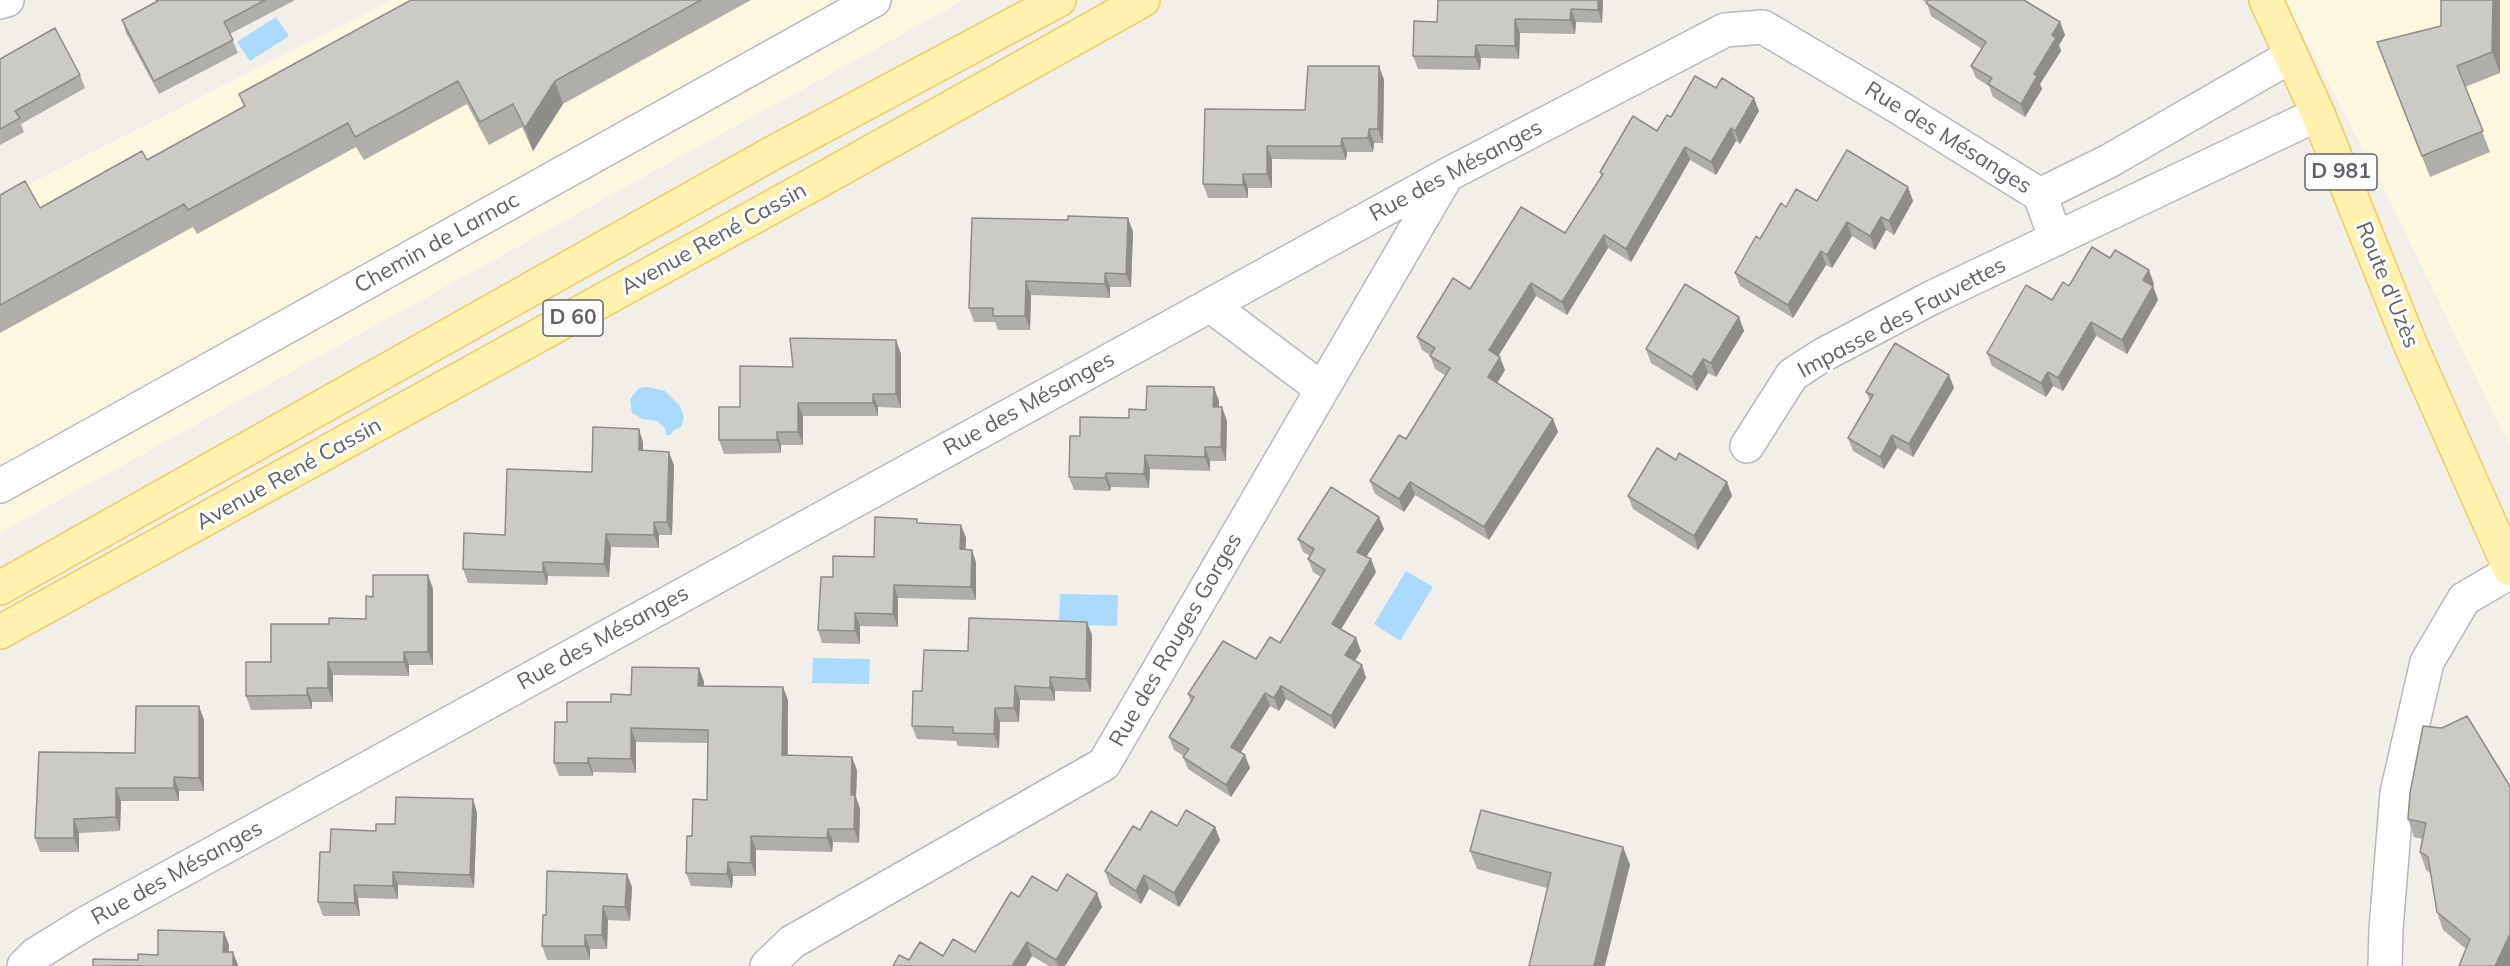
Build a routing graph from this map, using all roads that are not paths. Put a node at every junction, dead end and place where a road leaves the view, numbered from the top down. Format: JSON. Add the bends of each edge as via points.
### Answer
{"nodes":[{"id":1,"x":7,"y":0,"type":"edge"},
{"id":2,"x":874,"y":0,"type":"edge"},
{"id":3,"x":1059,"y":0,"type":"edge"},
{"id":4,"x":1143,"y":0,"type":"edge"},
{"id":5,"x":2266,"y":0,"type":"edge"},
{"id":6,"x":0,"y":2,"type":"edge"},
{"id":7,"x":2290,"y":56,"type":"junction"},
{"id":8,"x":2318,"y":114,"type":"junction"},
{"id":9,"x":1447,"y":175,"type":"junction"},
{"id":10,"x":2040,"y":195,"type":"junction"},
{"id":11,"x":2056,"y":239,"type":"junction"},
{"id":12,"x":1210,"y":305,"type":"junction"},
{"id":13,"x":1322,"y":389,"type":"junction"},
{"id":14,"x":1747,"y":446,"type":"dead end"},
{"id":15,"x":0,"y":486,"type":"edge"},
{"id":16,"x":2510,"y":571,"type":"edge"},
{"id":17,"x":0,"y":588,"type":"edge"},
{"id":18,"x":0,"y":632,"type":"edge"},
{"id":19,"x":24,"y":966,"type":"edge"},
{"id":20,"x":767,"y":966,"type":"edge"},
{"id":21,"x":2385,"y":966,"type":"edge"}],
"edges":[{"from":1,"to":6,"type":"street"},
{"from":2,"to":15,"type":"street","name":"Chemin de Larnac"},
{"from":3,"to":17,"type":"main road","name":"Avenue René Cassin","number":"D 60","via":[[770,155]]},
{"from":4,"to":18,"type":"main road","name":"Avenue René Cassin","number":"D 60"},
{"from":5,"to":7,"type":"main road","name":"Route d'Uzès","number":"D 981"},
{"from":7,"to":8,"type":"main road","name":"Route d'Uzès","number":"D 981"},
{"from":7,"to":10,"type":"street","name":"Rue des Mésanges","via":[[2109,161]]},
{"from":8,"to":11,"type":"street"},
{"from":8,"to":16,"type":"main road","name":"Route d'Uzès","number":"D 981","via":[[2411,345]]},
{"from":9,"to":10,"type":"street","name":"Rue des Mésanges","via":[[1725,30],[1763,27]]},
{"from":9,"to":12,"type":"street","name":"Rue des Mésanges"},
{"from":9,"to":13,"type":"street","name":"Rue des Rouges Gorges"},
{"from":10,"to":11,"type":"street","name":"Rue des Mésanges"},
{"from":11,"to":14,"type":"street","name":"Impasse des Fauvettes","via":[[1931,298],[1792,375]]},
{"from":12,"to":13,"type":"street"},
{"from":12,"to":19,"type":"street","name":"Rue des Mésanges","via":[[88,922],[36,954]]},
{"from":13,"to":20,"type":"street","name":"Rue des Rouges Gorges","via":[[1104,764],[792,942]]},
{"from":16,"to":21,"type":"street","via":[[2464,599],[2427,662],[2397,793]]}]}
